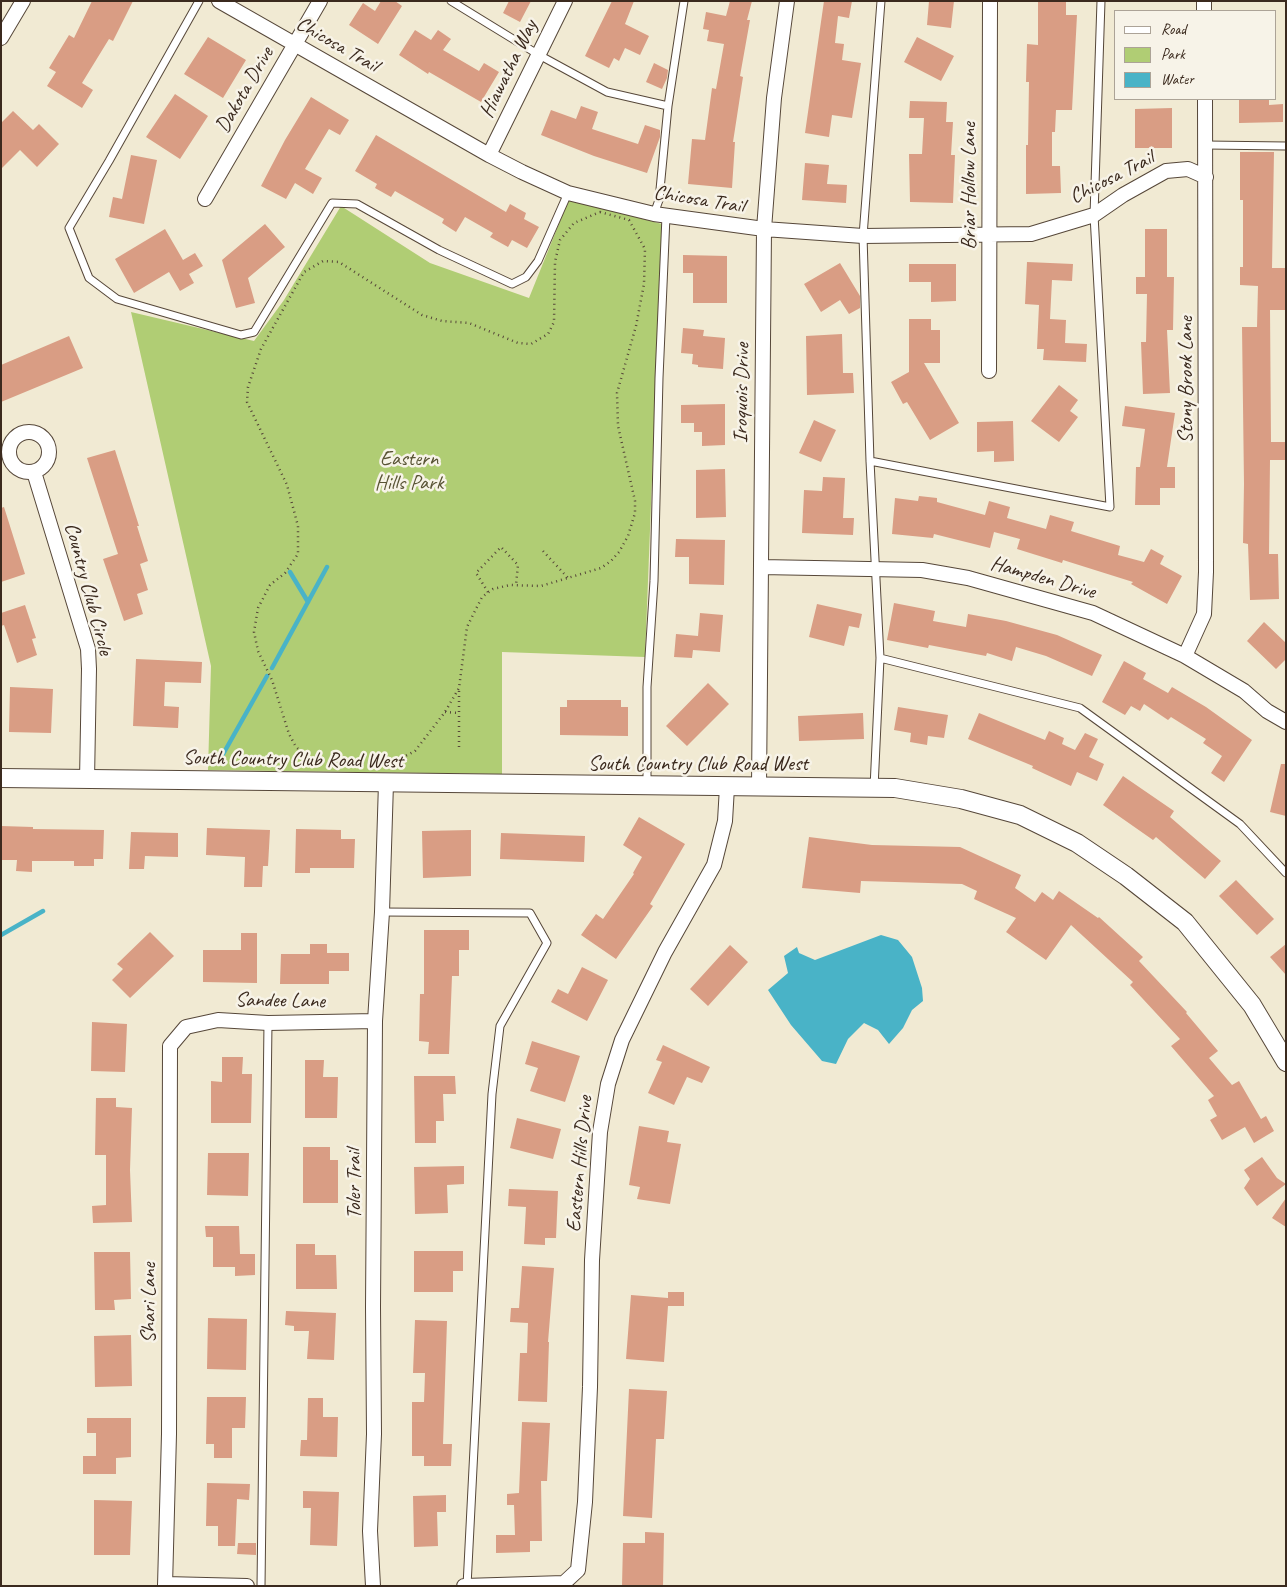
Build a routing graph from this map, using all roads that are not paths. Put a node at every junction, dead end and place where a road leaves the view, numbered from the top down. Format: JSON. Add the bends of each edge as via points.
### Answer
{"nodes":[{"id":1,"x":22,"y":1,"type":"edge"},
{"id":2,"x":199,"y":1,"type":"edge"},
{"id":3,"x":220,"y":1,"type":"edge"},
{"id":4,"x":320,"y":1,"type":"edge"},
{"id":5,"x":451,"y":1,"type":"edge"},
{"id":6,"x":565,"y":1,"type":"edge"},
{"id":7,"x":684,"y":1,"type":"edge"},
{"id":8,"x":787,"y":1,"type":"edge"},
{"id":9,"x":882,"y":1,"type":"edge"},
{"id":10,"x":990,"y":1,"type":"edge"},
{"id":11,"x":1100,"y":1,"type":"edge"},
{"id":12,"x":1,"y":38,"type":"edge"},
{"id":13,"x":294,"y":44,"type":"junction"},
{"id":14,"x":539,"y":55,"type":"junction"},
{"id":15,"x":1206,"y":100,"type":"edge"},
{"id":16,"x":668,"y":106,"type":"junction"},
{"id":17,"x":1206,"y":145,"type":"junction"},
{"id":18,"x":1286,"y":146,"type":"edge"},
{"id":19,"x":489,"y":155,"type":"junction"},
{"id":20,"x":1206,"y":177,"type":"junction"},
{"id":21,"x":568,"y":193,"type":"junction"},
{"id":22,"x":205,"y":199,"type":"dead end"},
{"id":23,"x":1094,"y":214,"type":"junction"},
{"id":24,"x":660,"y":215,"type":"junction"},
{"id":25,"x":764,"y":229,"type":"junction"},
{"id":26,"x":989,"y":234,"type":"junction"},
{"id":27,"x":863,"y":236,"type":"junction"},
{"id":28,"x":989,"y":370,"type":"dead end"},
{"id":29,"x":870,"y":461,"type":"junction"},
{"id":30,"x":34,"y":472,"type":"dead end"},
{"id":31,"x":760,"y":567,"type":"junction"},
{"id":32,"x":875,"y":569,"type":"junction"},
{"id":33,"x":1185,"y":656,"type":"junction"},
{"id":34,"x":880,"y":658,"type":"junction"},
{"id":35,"x":1286,"y":722,"type":"edge"},
{"id":36,"x":1,"y":778,"type":"edge"},
{"id":37,"x":87,"y":780,"type":"junction"},
{"id":38,"x":386,"y":783,"type":"junction"},
{"id":39,"x":647,"y":786,"type":"junction"},
{"id":40,"x":727,"y":787,"type":"junction"},
{"id":41,"x":759,"y":787,"type":"junction"},
{"id":42,"x":874,"y":788,"type":"junction"},
{"id":43,"x":1286,"y":873,"type":"edge"},
{"id":44,"x":382,"y":912,"type":"junction"},
{"id":45,"x":375,"y":1020,"type":"junction"},
{"id":46,"x":268,"y":1023,"type":"junction"},
{"id":47,"x":186,"y":1027,"type":"joint"},
{"id":48,"x":1286,"y":1062,"type":"edge"},
{"id":49,"x":165,"y":1585,"type":"edge"},
{"id":50,"x":248,"y":1586,"type":"edge"},
{"id":51,"x":261,"y":1586,"type":"edge"},
{"id":52,"x":373,"y":1586,"type":"edge"},
{"id":53,"x":465,"y":1586,"type":"edge"}],
"edges":[{"from":1,"to":12,"type":"street"},
{"from":2,"to":21,"type":"lane","via":[[69,228],[89,278],[117,298],[241,335],[254,332],[332,203],[357,204],[438,250],[512,284],[526,278],[538,261]]},
{"from":3,"to":13,"type":"street","name":"Chicosa Trail"},
{"from":4,"to":13,"type":"street","name":"Dakota Drive"},
{"from":5,"to":14,"type":"lane"},
{"from":6,"to":14,"type":"street","name":"Hiawatha Way"},
{"from":7,"to":16,"type":"lane"},
{"from":8,"to":25,"type":"street","name":"Iroquois Drive","via":[[774,98]]},
{"from":9,"to":27,"type":"lane"},
{"from":10,"to":26,"type":"street","name":"Briar Hollow Lane"},
{"from":11,"to":23,"type":"lane"},
{"from":13,"to":19,"type":"street","name":"Chicosa Trail"},
{"from":13,"to":22,"type":"street","name":"Dakota Drive"},
{"from":14,"to":16,"type":"lane","via":[[607,92]]},
{"from":14,"to":19,"type":"street","name":"Hiawatha Way"},
{"from":15,"to":17,"type":"street","name":"Stony Brook Lane"},
{"from":16,"to":24,"type":"lane"},
{"from":17,"to":18,"type":"lane"},
{"from":17,"to":20,"type":"street","name":"Stony Brook Lane"},
{"from":19,"to":21,"type":"street","name":"Chicosa Trail"},
{"from":20,"to":23,"type":"street","name":"Chicosa Trail","via":[[1188,168],[1166,171]]},
{"from":20,"to":33,"type":"street","name":"Stony Brook Lane","via":[[1206,572],[1204,614]]},
{"from":21,"to":24,"type":"street","name":"Chicosa Trail"},
{"from":23,"to":26,"type":"street","name":"Chicosa Trail","via":[[1031,234]]},
{"from":23,"to":29,"type":"lane","via":[[1110,507]]},
{"from":24,"to":25,"type":"street","name":"Chicosa Trail"},
{"from":24,"to":39,"type":"lane","via":[[659,378],[654,581],[647,687]]},
{"from":25,"to":27,"type":"street","name":"Chicosa Trail"},
{"from":25,"to":31,"type":"street","name":"Iroquois Drive"},
{"from":26,"to":27,"type":"street","name":"Chicosa Trail"},
{"from":26,"to":28,"type":"street","name":"Briar Hollow Lane"},
{"from":27,"to":29,"type":"lane"},
{"from":29,"to":32,"type":"lane"},
{"from":30,"to":37,"type":"street","name":"Country Club Circle","via":[[88,649]]},
{"from":31,"to":32,"type":"street","name":"Hampden Drive"},
{"from":31,"to":41,"type":"street","name":"Iroquois Drive"},
{"from":32,"to":33,"type":"street","name":"Hampden Drive","via":[[922,570],[968,578],[1093,613]]},
{"from":32,"to":34,"type":"lane"},
{"from":33,"to":35,"type":"street","name":"Hampden Drive","via":[[1244,691]]},
{"from":34,"to":42,"type":"lane"},
{"from":34,"to":43,"type":"lane","via":[[1080,708],[1240,824]]},
{"from":36,"to":37,"type":"street","name":"South Country Club Road West"},
{"from":37,"to":38,"type":"street","name":"South Country Club Road West"},
{"from":38,"to":39,"type":"street","name":"South Country Club Road West"},
{"from":38,"to":44,"type":"street","name":"Toler Trail"},
{"from":39,"to":40,"type":"street","name":"South Country Club Road West"},
{"from":40,"to":41,"type":"street","name":"South Country Club Road West"},
{"from":40,"to":53,"type":"street","name":"Eastern Hills Drive","via":[[726,821],[714,865],[665,952],[622,1040],[608,1084],[600,1132],[592,1260],[585,1502],[578,1570],[564,1583]]},
{"from":41,"to":42,"type":"street","name":"South Country Club Road West"},
{"from":42,"to":48,"type":"street","name":"South Country Club Road West","via":[[895,788],[961,799],[1020,816],[1077,843],[1185,922],[1252,1005]]},
{"from":44,"to":45,"type":"street","name":"Toler Trail"},
{"from":44,"to":53,"type":"lane","via":[[530,913],[547,944],[500,1026],[492,1094]]},
{"from":45,"to":46,"type":"street","name":"Sandee Lane"},
{"from":45,"to":52,"type":"street","name":"Toler Trail","via":[[374,1434],[370,1531]]},
{"from":46,"to":47,"type":"street","name":"Sandee Lane","via":[[218,1020]]},
{"from":46,"to":51,"type":"lane"},
{"from":47,"to":49,"type":"street","name":"Shari Lane","via":[[170,1046],[169,1424]]},
{"from":49,"to":50,"type":"street"}]}
